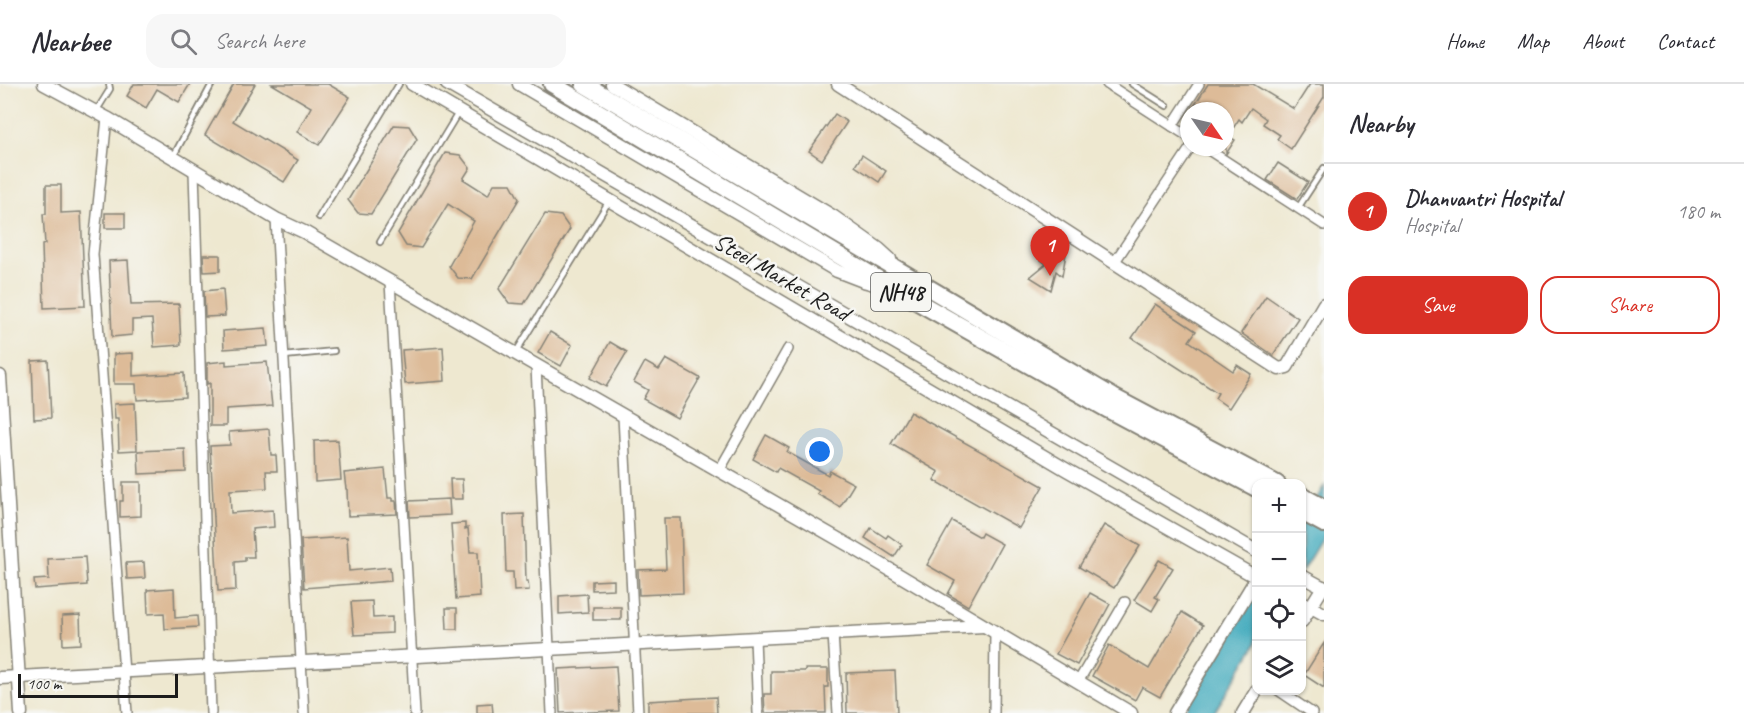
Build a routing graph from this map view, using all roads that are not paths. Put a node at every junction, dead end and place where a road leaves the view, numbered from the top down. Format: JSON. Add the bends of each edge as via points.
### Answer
{"nodes":[{"id":1,"x":44,"y":84,"type":"edge"},
{"id":2,"x":109,"y":84,"type":"edge"},
{"id":3,"x":212,"y":84,"type":"edge"},
{"id":4,"x":399,"y":84,"type":"edge"},
{"id":5,"x":412,"y":84,"type":"edge"},
{"id":6,"x":447,"y":84,"type":"edge"},
{"id":7,"x":519,"y":84,"type":"edge"},
{"id":8,"x":552,"y":84,"type":"edge"},
{"id":9,"x":584,"y":84,"type":"edge"},
{"id":10,"x":612,"y":84,"type":"edge"},
{"id":11,"x":838,"y":84,"type":"edge"},
{"id":12,"x":1107,"y":84,"type":"edge"},
{"id":13,"x":1132,"y":84,"type":"edge"},
{"id":14,"x":1199,"y":84,"type":"edge"},
{"id":15,"x":468,"y":96,"type":"junction"},
{"id":16,"x":1167,"y":106,"type":"dead end"},
{"id":17,"x":95,"y":112,"type":"junction"},
{"id":18,"x":459,"y":112,"type":"junction"},
{"id":19,"x":107,"y":118,"type":"junction"},
{"id":20,"x":1172,"y":126,"type":"junction"},
{"id":21,"x":1180,"y":131,"type":"edge"},
{"id":22,"x":1185,"y":156,"type":"edge"},
{"id":23,"x":1218,"y":156,"type":"edge"},
{"id":24,"x":173,"y":157,"type":"junction"},
{"id":25,"x":1324,"y":168,"type":"edge"},
{"id":26,"x":195,"y":171,"type":"junction"},
{"id":27,"x":610,"y":200,"type":"junction"},
{"id":28,"x":1298,"y":208,"type":"junction"},
{"id":29,"x":319,"y":217,"type":"dead end"},
{"id":30,"x":276,"y":219,"type":"junction"},
{"id":31,"x":1324,"y":225,"type":"edge"},
{"id":32,"x":380,"y":242,"type":"dead end"},
{"id":33,"x":1114,"y":262,"type":"junction"},
{"id":34,"x":908,"y":276,"type":"junction"},
{"id":35,"x":390,"y":282,"type":"junction"},
{"id":36,"x":895,"y":289,"type":"junction"},
{"id":37,"x":814,"y":296,"type":"junction"},
{"id":38,"x":1324,"y":304,"type":"edge"},
{"id":39,"x":804,"y":314,"type":"junction"},
{"id":40,"x":788,"y":349,"type":"dead end"},
{"id":41,"x":334,"y":351,"type":"dead end"},
{"id":42,"x":515,"y":355,"type":"junction"},
{"id":43,"x":284,"y":356,"type":"junction"},
{"id":44,"x":536,"y":366,"type":"junction"},
{"id":45,"x":0,"y":376,"type":"edge"},
{"id":46,"x":622,"y":416,"type":"junction"},
{"id":47,"x":719,"y":471,"type":"junction"},
{"id":48,"x":1269,"y":479,"type":"edge"},
{"id":49,"x":1252,"y":485,"type":"edge"},
{"id":50,"x":1306,"y":498,"type":"edge"},
{"id":51,"x":1324,"y":508,"type":"edge"},
{"id":52,"x":1306,"y":514,"type":"edge"},
{"id":53,"x":1324,"y":524,"type":"edge"},
{"id":54,"x":1252,"y":548,"type":"edge"},
{"id":55,"x":1252,"y":575,"type":"edge"},
{"id":56,"x":1306,"y":578,"type":"edge"},
{"id":57,"x":1252,"y":586,"type":"edge"},
{"id":58,"x":1323,"y":588,"type":"edge"},
{"id":59,"x":1125,"y":602,"type":"dead end"},
{"id":60,"x":1306,"y":604,"type":"edge"},
{"id":61,"x":1324,"y":614,"type":"edge"},
{"id":62,"x":990,"y":629,"type":"junction"},
{"id":63,"x":833,"y":634,"type":"junction"},
{"id":64,"x":754,"y":638,"type":"junction"},
{"id":65,"x":635,"y":644,"type":"junction"},
{"id":66,"x":549,"y":649,"type":"junction"},
{"id":67,"x":412,"y":656,"type":"junction"},
{"id":68,"x":303,"y":661,"type":"junction"},
{"id":69,"x":209,"y":667,"type":"junction"},
{"id":70,"x":126,"y":671,"type":"junction"},
{"id":71,"x":20,"y":677,"type":"junction"},
{"id":72,"x":0,"y":678,"type":"edge"},
{"id":73,"x":1078,"y":682,"type":"junction"},
{"id":74,"x":1254,"y":695,"type":"edge"},
{"id":75,"x":1285,"y":695,"type":"edge"},
{"id":76,"x":21,"y":713,"type":"edge"},
{"id":77,"x":127,"y":713,"type":"edge"},
{"id":78,"x":211,"y":713,"type":"edge"},
{"id":79,"x":304,"y":713,"type":"edge"},
{"id":80,"x":415,"y":713,"type":"edge"},
{"id":81,"x":552,"y":713,"type":"edge"},
{"id":82,"x":638,"y":713,"type":"edge"},
{"id":83,"x":758,"y":713,"type":"edge"},
{"id":84,"x":838,"y":713,"type":"edge"},
{"id":85,"x":994,"y":713,"type":"edge"},
{"id":86,"x":1131,"y":713,"type":"edge"},
{"id":87,"x":1175,"y":713,"type":"edge"},
{"id":88,"x":1243,"y":713,"type":"edge"},
{"id":89,"x":1312,"y":713,"type":"edge"}],
"edges":[{"from":1,"to":17,"type":"street"},
{"from":2,"to":17,"type":"lane","via":[[111,89]]},
{"from":3,"to":24,"type":"lane"},
{"from":4,"to":29,"type":"lane"},
{"from":5,"to":18,"type":"street","name":"Steel Market Road"},
{"from":6,"to":15,"type":"street","name":"Steel Market Road"},
{"from":7,"to":36,"type":"street","via":[[837,271]]},
{"from":8,"to":36,"type":"highway","number":"NH48"},
{"from":9,"to":34,"type":"highway","number":"NH48"},
{"from":10,"to":34,"type":"street","via":[[834,217],[879,249]]},
{"from":11,"to":33,"type":"street"},
{"from":12,"to":20,"type":"street"},
{"from":13,"to":16,"type":"lane"},
{"from":14,"to":20,"type":"street"},
{"from":15,"to":18,"type":"street"},
{"from":15,"to":37,"type":"street","name":"Steel Market Road"},
{"from":17,"to":19,"type":"street"},
{"from":18,"to":27,"type":"street","name":"Steel Market Road"},
{"from":18,"to":32,"type":"lane"},
{"from":19,"to":24,"type":"street"},
{"from":19,"to":70,"type":"street","via":[[93,254]]},
{"from":20,"to":21,"type":"street"},
{"from":22,"to":33,"type":"street"},
{"from":23,"to":28,"type":"street"},
{"from":24,"to":26,"type":"street"},
{"from":25,"to":28,"type":"lane"},
{"from":26,"to":30,"type":"street"},
{"from":26,"to":69,"type":"street"},
{"from":27,"to":39,"type":"street","name":"Steel Market Road"},
{"from":27,"to":42,"type":"lane"},
{"from":28,"to":31,"type":"street"},
{"from":30,"to":35,"type":"street"},
{"from":30,"to":43,"type":"street"},
{"from":33,"to":38,"type":"street","via":[[1279,369],[1287,367]]},
{"from":34,"to":48,"type":"highway","number":"NH48","via":[[1113,397]]},
{"from":35,"to":42,"type":"street"},
{"from":35,"to":67,"type":"street"},
{"from":36,"to":49,"type":"highway","number":"NH48","via":[[1108,411]]},
{"from":37,"to":39,"type":"street"},
{"from":37,"to":54,"type":"street","name":"Steel Market Road"},
{"from":39,"to":55,"type":"street","name":"Steel Market Road"},
{"from":40,"to":47,"type":"street"},
{"from":41,"to":43,"type":"lane"},
{"from":42,"to":44,"type":"street"},
{"from":43,"to":68,"type":"street"},
{"from":44,"to":46,"type":"street"},
{"from":44,"to":66,"type":"street"},
{"from":45,"to":71,"type":"street"},
{"from":46,"to":47,"type":"street"},
{"from":46,"to":65,"type":"street"},
{"from":47,"to":62,"type":"street"},
{"from":50,"to":51,"type":"highway"},
{"from":52,"to":53,"type":"highway"},
{"from":56,"to":58,"type":"street"},
{"from":57,"to":87,"type":"street"},
{"from":58,"to":60,"type":"street"},
{"from":59,"to":73,"type":"street"},
{"from":60,"to":61,"type":"street"},
{"from":62,"to":63,"type":"street"},
{"from":62,"to":73,"type":"street"},
{"from":62,"to":85,"type":"street"},
{"from":63,"to":64,"type":"street"},
{"from":63,"to":84,"type":"street"},
{"from":64,"to":65,"type":"street"},
{"from":64,"to":83,"type":"street"},
{"from":65,"to":66,"type":"street"},
{"from":65,"to":82,"type":"street"},
{"from":66,"to":67,"type":"street"},
{"from":66,"to":81,"type":"street"},
{"from":67,"to":68,"type":"street"},
{"from":67,"to":80,"type":"street"},
{"from":68,"to":69,"type":"street"},
{"from":68,"to":79,"type":"street"},
{"from":69,"to":70,"type":"street"},
{"from":69,"to":78,"type":"street"},
{"from":70,"to":71,"type":"street"},
{"from":70,"to":77,"type":"street"},
{"from":71,"to":72,"type":"street"},
{"from":71,"to":76,"type":"street"},
{"from":73,"to":86,"type":"street"},
{"from":74,"to":88,"type":"street"},
{"from":75,"to":89,"type":"street"}]}
